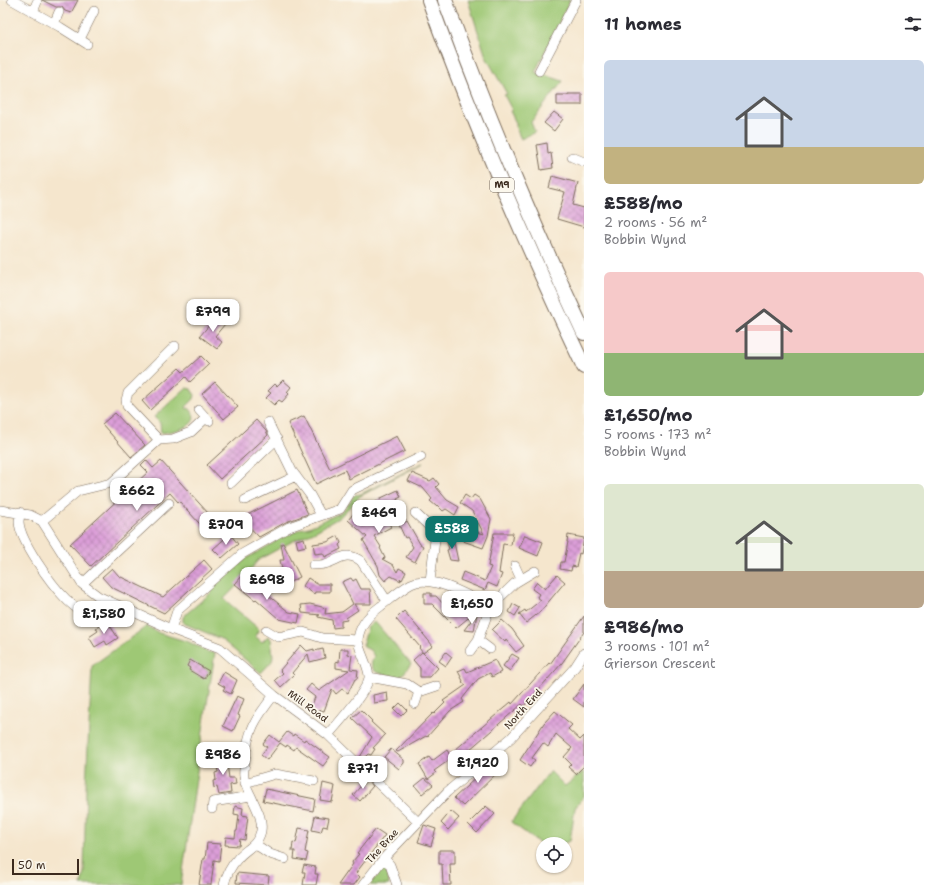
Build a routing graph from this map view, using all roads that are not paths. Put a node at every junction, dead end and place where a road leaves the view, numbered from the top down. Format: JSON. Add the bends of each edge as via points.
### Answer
{"nodes":[{"id":1,"x":12,"y":0,"type":"edge"},
{"id":2,"x":429,"y":0,"type":"edge"},
{"id":3,"x":445,"y":0,"type":"edge"},
{"id":4,"x":576,"y":0,"type":"edge"},
{"id":5,"x":37,"y":2,"type":"dead end"},
{"id":6,"x":94,"y":11,"type":"dead end"},
{"id":7,"x":33,"y":12,"type":"junction"},
{"id":8,"x":59,"y":12,"type":"dead end"},
{"id":9,"x":54,"y":24,"type":"junction"},
{"id":10,"x":539,"y":70,"type":"dead end"},
{"id":11,"x":572,"y":157,"type":"dead end"},
{"id":12,"x":584,"y":162,"type":"edge"},
{"id":13,"x":584,"y":333,"type":"edge"},
{"id":14,"x":175,"y":346,"type":"dead end"},
{"id":15,"x":584,"y":368,"type":"edge"},
{"id":16,"x":199,"y":410,"type":"dead end"},
{"id":17,"x":268,"y":422,"type":"dead end"},
{"id":18,"x":276,"y":439,"type":"junction"},
{"id":19,"x":159,"y":440,"type":"junction"},
{"id":20,"x":421,"y":457,"type":"dead end"},
{"id":21,"x":296,"y":476,"type":"junction"},
{"id":22,"x":231,"y":483,"type":"dead end"},
{"id":23,"x":245,"y":500,"type":"dead end"},
{"id":24,"x":169,"y":503,"type":"dead end"},
{"id":25,"x":0,"y":510,"type":"edge"},
{"id":26,"x":20,"y":512,"type":"junction"},
{"id":27,"x":415,"y":513,"type":"dead end"},
{"id":28,"x":321,"y":515,"type":"junction"},
{"id":29,"x":42,"y":521,"type":"junction"},
{"id":30,"x":312,"y":565,"type":"dead end"},
{"id":31,"x":515,"y":566,"type":"dead end"},
{"id":32,"x":535,"y":570,"type":"dead end"},
{"id":33,"x":521,"y":579,"type":"junction"},
{"id":34,"x":430,"y":581,"type":"junction"},
{"id":35,"x":82,"y":584,"type":"junction"},
{"id":36,"x":387,"y":601,"type":"junction"},
{"id":37,"x":490,"y":607,"type":"junction"},
{"id":38,"x":92,"y":619,"type":"dead end"},
{"id":39,"x":171,"y":629,"type":"junction"},
{"id":40,"x":266,"y":630,"type":"dead end"},
{"id":41,"x":278,"y":637,"type":"junction"},
{"id":42,"x":358,"y":640,"type":"junction"},
{"id":43,"x":478,"y":640,"type":"junction"},
{"id":44,"x":276,"y":646,"type":"dead end"},
{"id":45,"x":490,"y":649,"type":"dead end"},
{"id":46,"x":470,"y":651,"type":"dead end"},
{"id":47,"x":584,"y":653,"type":"edge"},
{"id":48,"x":369,"y":677,"type":"junction"},
{"id":49,"x":437,"y":686,"type":"dead end"},
{"id":50,"x":419,"y":692,"type":"junction"},
{"id":51,"x":274,"y":695,"type":"junction"},
{"id":52,"x":415,"y":704,"type":"dead end"},
{"id":53,"x":328,"y":735,"type":"junction"},
{"id":54,"x":245,"y":782,"type":"junction"},
{"id":55,"x":314,"y":782,"type":"dead end"},
{"id":56,"x":251,"y":796,"type":"junction"},
{"id":57,"x":212,"y":809,"type":"dead end"},
{"id":58,"x":418,"y":822,"type":"junction"},
{"id":59,"x":255,"y":844,"type":"junction"},
{"id":60,"x":384,"y":858,"type":"junction"},
{"id":61,"x":285,"y":859,"type":"dead end"},
{"id":62,"x":224,"y":885,"type":"edge"},
{"id":63,"x":363,"y":885,"type":"edge"},
{"id":64,"x":397,"y":885,"type":"edge"}],
"edges":[{"from":1,"to":7,"type":"street"},
{"from":2,"to":15,"type":"highway","number":"M9","via":[[494,166]]},
{"from":3,"to":13,"type":"highway","number":"M9","via":[[507,159]]},
{"from":4,"to":10,"type":"street"},
{"from":5,"to":7,"type":"street"},
{"from":6,"to":9,"type":"street","via":[[83,41]]},
{"from":7,"to":9,"type":"street"},
{"from":8,"to":9,"type":"street"},
{"from":11,"to":12,"type":"street"},
{"from":14,"to":19,"type":"street","via":[[128,394],[126,400],[127,406]]},
{"from":16,"to":19,"type":"street","via":[[208,420],[191,432],[173,439]]},
{"from":17,"to":18,"type":"street"},
{"from":18,"to":21,"type":"street"},
{"from":18,"to":22,"type":"street"},
{"from":19,"to":29,"type":"street","via":[[111,483],[78,491]]},
{"from":20,"to":28,"type":"street","via":[[352,490],[340,509]]},
{"from":21,"to":23,"type":"street"},
{"from":21,"to":28,"type":"street","via":[[310,494]]},
{"from":24,"to":35,"type":"street"},
{"from":25,"to":26,"type":"street"},
{"from":26,"to":29,"type":"street"},
{"from":26,"to":38,"type":"street","via":[[22,534],[39,563],[65,599]]},
{"from":27,"to":34,"type":"street","via":[[432,529],[435,540]]},
{"from":28,"to":39,"type":"street","via":[[289,528],[242,554],[177,611]]},
{"from":29,"to":35,"type":"street"},
{"from":30,"to":36,"type":"street","via":[[325,564],[348,555],[355,557]]},
{"from":31,"to":33,"type":"street"},
{"from":32,"to":33,"type":"street"},
{"from":33,"to":37,"type":"street"},
{"from":34,"to":36,"type":"street","via":[[411,584]]},
{"from":34,"to":37,"type":"street","via":[[470,596]]},
{"from":35,"to":39,"type":"street","name":"Mill Road","via":[[98,596]]},
{"from":36,"to":42,"type":"street","via":[[366,619]]},
{"from":37,"to":43,"type":"street"},
{"from":39,"to":51,"type":"street","name":"Mill Road","via":[[220,648]]},
{"from":40,"to":41,"type":"street"},
{"from":41,"to":42,"type":"street","via":[[303,632],[322,638]]},
{"from":41,"to":44,"type":"street"},
{"from":42,"to":48,"type":"street"},
{"from":43,"to":45,"type":"street"},
{"from":43,"to":46,"type":"street"},
{"from":47,"to":58,"type":"street","name":"North End","via":[[575,667],[512,738],[447,792]]},
{"from":48,"to":50,"type":"street","via":[[407,684]]},
{"from":48,"to":53,"type":"street","via":[[363,691]]},
{"from":49,"to":50,"type":"street"},
{"from":50,"to":52,"type":"street"},
{"from":51,"to":53,"type":"street","name":"Mill Road"},
{"from":51,"to":54,"type":"street","via":[[249,735]]},
{"from":53,"to":58,"type":"street","name":"Mill Road"},
{"from":54,"to":55,"type":"street","via":[[275,774]]},
{"from":54,"to":56,"type":"street"},
{"from":56,"to":57,"type":"street","via":[[213,802]]},
{"from":56,"to":59,"type":"street","via":[[261,819],[261,829]]},
{"from":58,"to":60,"type":"street","name":"The Brae"},
{"from":59,"to":61,"type":"street","via":[[270,854]]},
{"from":59,"to":62,"type":"street","via":[[238,858],[226,875]]},
{"from":60,"to":63,"type":"street","name":"The Brae"},
{"from":60,"to":64,"type":"street","via":[[390,865]]}]}
